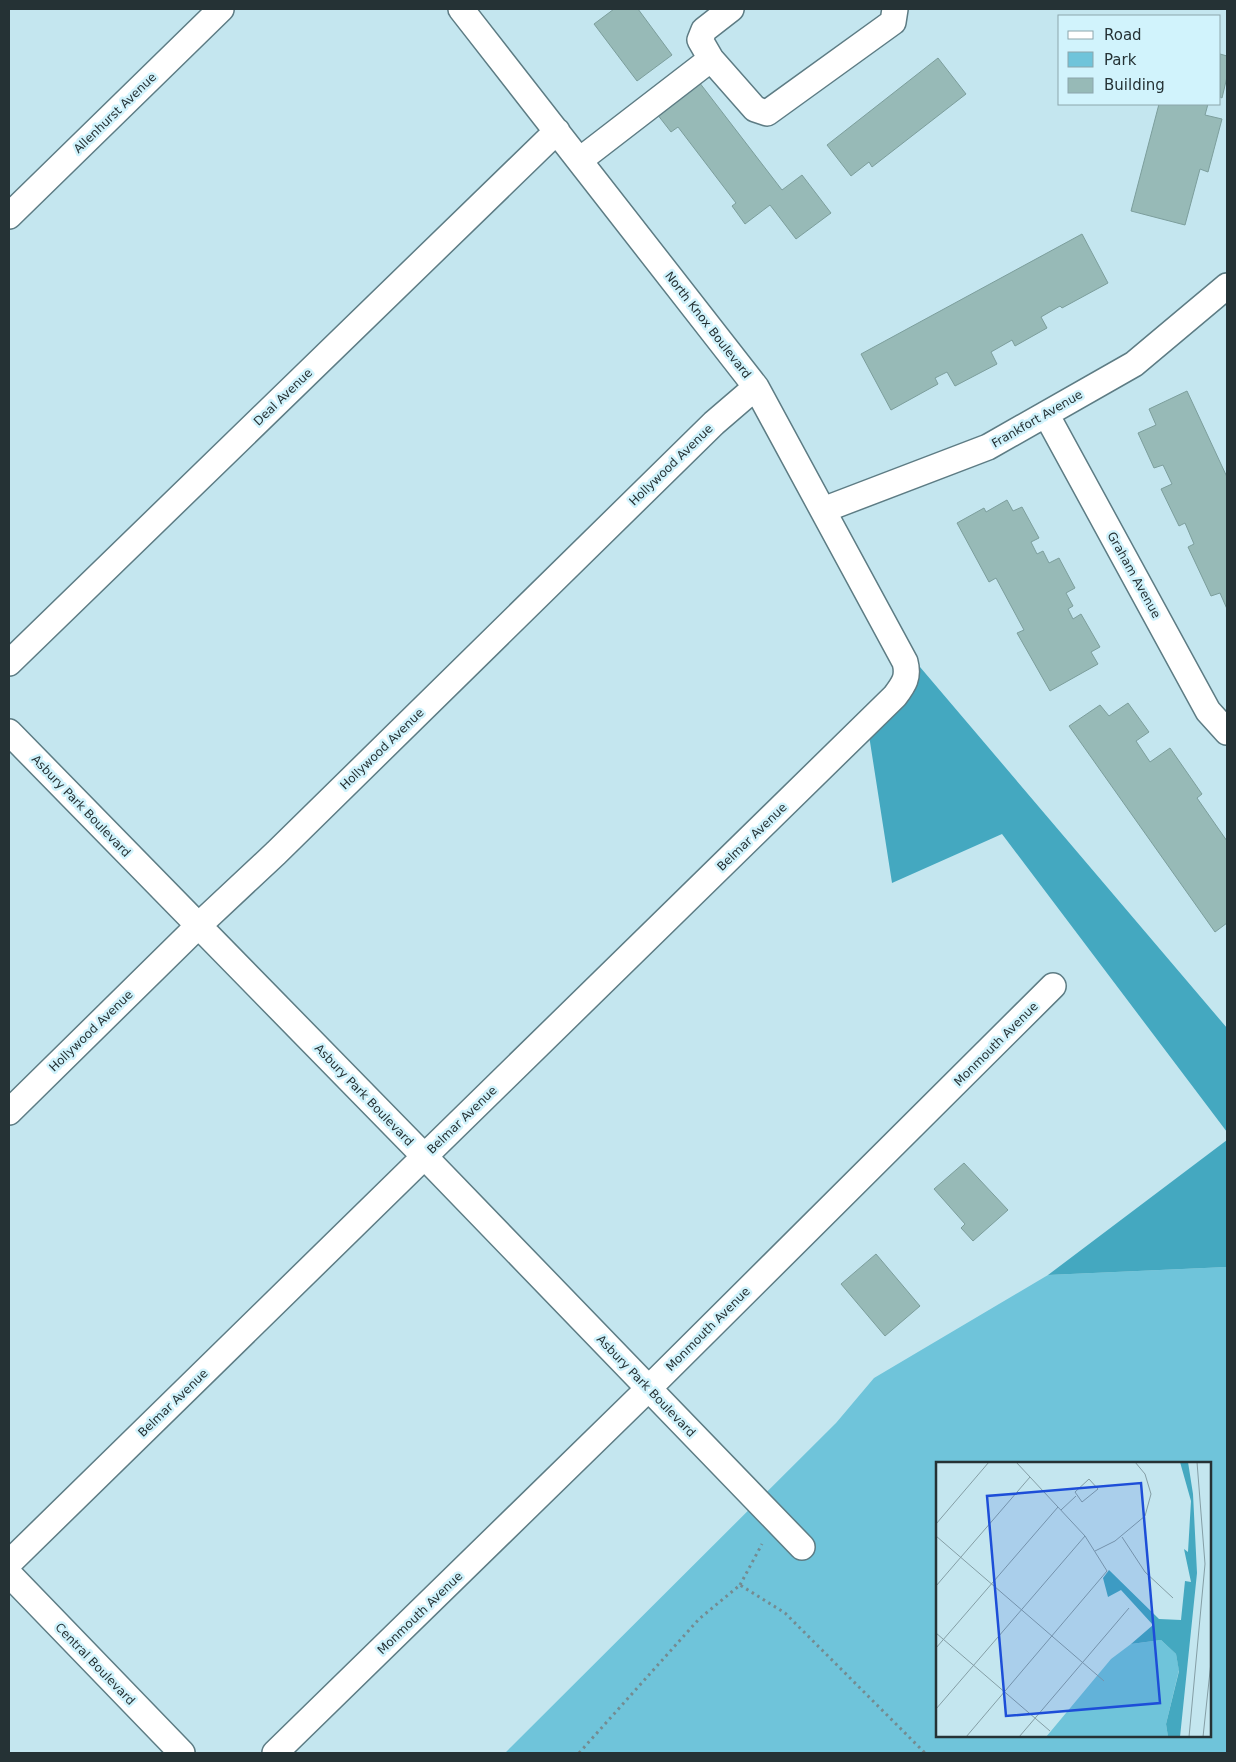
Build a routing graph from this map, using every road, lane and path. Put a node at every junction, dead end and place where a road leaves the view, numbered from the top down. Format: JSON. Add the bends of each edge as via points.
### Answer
{"nodes":[{"id":1,"x":221,"y":9,"type":"edge"},
{"id":2,"x":461,"y":9,"type":"edge"},
{"id":3,"x":731,"y":9,"type":"edge"},
{"id":4,"x":895,"y":9,"type":"edge"},
{"id":5,"x":711,"y":59,"type":"junction"},
{"id":6,"x":557,"y":131,"type":"junction"},
{"id":7,"x":580,"y":160,"type":"junction"},
{"id":8,"x":9,"y":216,"type":"edge"},
{"id":9,"x":1227,"y":286,"type":"edge"},
{"id":10,"x":756,"y":387,"type":"junction"},
{"id":11,"x":1046,"y":414,"type":"junction"},
{"id":12,"x":822,"y":510,"type":"junction"},
{"id":13,"x":9,"y":663,"type":"edge"},
{"id":14,"x":908,"y":672,"type":"joint"},
{"id":15,"x":9,"y":732,"type":"edge"},
{"id":16,"x":1227,"y":732,"type":"edge"},
{"id":17,"x":198,"y":926,"type":"junction"},
{"id":18,"x":1053,"y":986,"type":"dead end"},
{"id":19,"x":9,"y":1112,"type":"edge"},
{"id":20,"x":425,"y":1157,"type":"junction"},
{"id":21,"x":649,"y":1388,"type":"junction"},
{"id":22,"x":776,"y":1520,"type":"junction"},
{"id":23,"x":802,"y":1546,"type":"dead end"},
{"id":24,"x":9,"y":1563,"type":"edge"},
{"id":25,"x":9,"y":1574,"type":"edge"},
{"id":26,"x":740,"y":1585,"type":"junction"},
{"id":27,"x":182,"y":1753,"type":"edge"},
{"id":28,"x":275,"y":1753,"type":"edge"},
{"id":29,"x":579,"y":1753,"type":"edge"},
{"id":30,"x":925,"y":1753,"type":"edge"}],
"edges":[{"from":1,"to":8,"type":"street","name":"Allenhurst Avenue"},
{"from":2,"to":6,"type":"street","name":"North Knox Boulevard"},
{"from":3,"to":5,"type":"street","via":[[704,30],[700,40]]},
{"from":4,"to":5,"type":"street","via":[[893,22],[767,113],[755,109]]},
{"from":5,"to":7,"type":"street"},
{"from":6,"to":7,"type":"street","name":"North Knox Boulevard"},
{"from":6,"to":13,"type":"street","name":"Deal Avenue"},
{"from":7,"to":10,"type":"street","name":"North Knox Boulevard"},
{"from":9,"to":11,"type":"street","name":"Frankfort Avenue","via":[[1134,364]]},
{"from":10,"to":12,"type":"street","name":"North Knox Boulevard"},
{"from":10,"to":17,"type":"street","name":"Hollywood Avenue","via":[[707,430]]},
{"from":11,"to":12,"type":"street","name":"Frankfort Avenue","via":[[988,448]]},
{"from":11,"to":16,"type":"street","name":"Graham Avenue","via":[[1208,711]]},
{"from":12,"to":14,"type":"street","name":"North Knox Boulevard"},
{"from":14,"to":20,"type":"street","name":"Belmar Avenue","via":[[907,680],[895,696]]},
{"from":15,"to":17,"type":"street","name":"Asbury Park Boulevard"},
{"from":17,"to":19,"type":"street","name":"Hollywood Avenue"},
{"from":17,"to":20,"type":"street","name":"Asbury Park Boulevard"},
{"from":18,"to":21,"type":"street","name":"Monmouth Avenue"},
{"from":20,"to":21,"type":"street","name":"Asbury Park Boulevard"},
{"from":20,"to":24,"type":"street","name":"Belmar Avenue"},
{"from":21,"to":22,"type":"street","name":"Asbury Park Boulevard"},
{"from":21,"to":28,"type":"street","name":"Monmouth Avenue"},
{"from":22,"to":23,"type":"street","name":"Asbury Park Boulevard"},
{"from":22,"to":26,"type":"path"},
{"from":25,"to":27,"type":"street","name":"Central Boulevard"},
{"from":26,"to":29,"type":"path","via":[[699,1619]]},
{"from":26,"to":30,"type":"path","via":[[785,1613]]}]}
